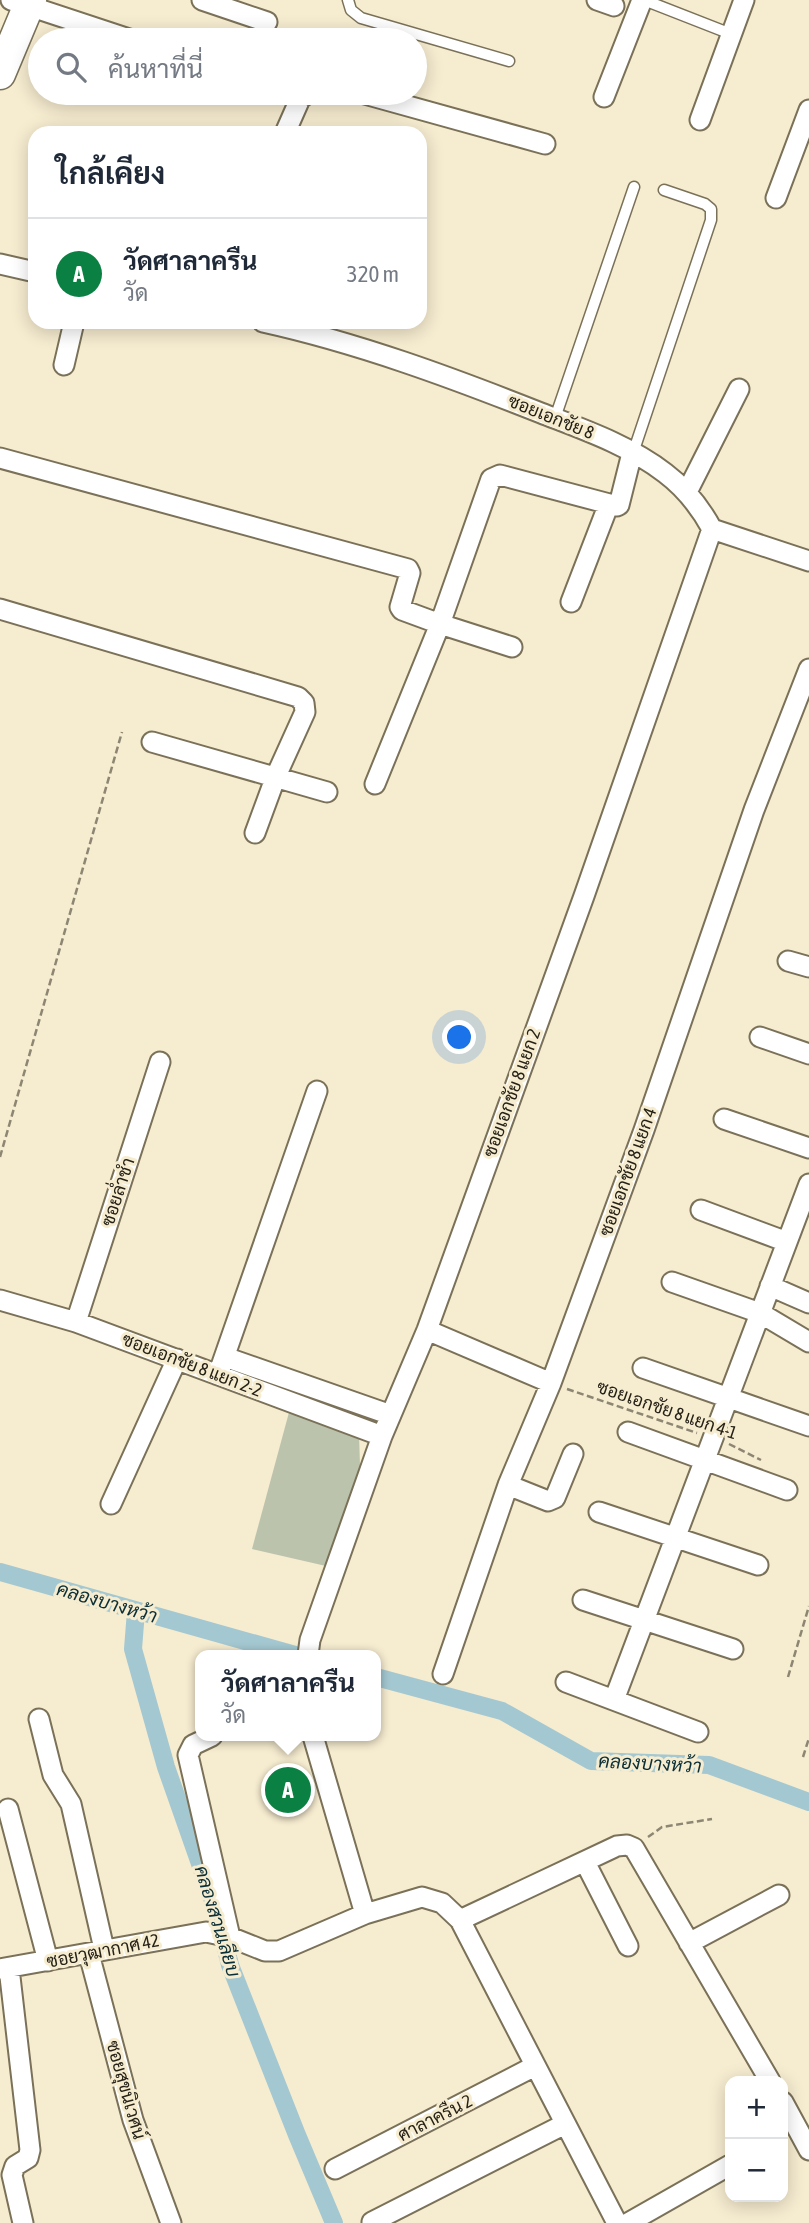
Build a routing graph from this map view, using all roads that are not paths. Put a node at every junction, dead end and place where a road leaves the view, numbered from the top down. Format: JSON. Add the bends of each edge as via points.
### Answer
{"nodes":[{"id":1,"x":202,"y":0,"type":"edge"},
{"id":2,"x":348,"y":0,"type":"edge"},
{"id":3,"x":643,"y":0,"type":"edge"},
{"id":4,"x":744,"y":0,"type":"edge"},
{"id":5,"x":23,"y":1,"type":"edge"},
{"id":6,"x":267,"y":22,"type":"dead end"},
{"id":7,"x":93,"y":28,"type":"edge"},
{"id":8,"x":395,"y":28,"type":"edge"},
{"id":9,"x":732,"y":34,"type":"junction"},
{"id":10,"x":427,"y":37,"type":"edge"},
{"id":11,"x":509,"y":61,"type":"dead end"},
{"id":12,"x":0,"y":74,"type":"edge"},
{"id":13,"x":604,"y":97,"type":"dead end"},
{"id":14,"x":297,"y":105,"type":"edge"},
{"id":15,"x":404,"y":105,"type":"edge"},
{"id":16,"x":809,"y":110,"type":"edge"},
{"id":17,"x":700,"y":120,"type":"dead end"},
{"id":18,"x":288,"y":126,"type":"edge"},
{"id":19,"x":545,"y":144,"type":"dead end"},
{"id":20,"x":634,"y":187,"type":"dead end"},
{"id":21,"x":664,"y":190,"type":"dead end"},
{"id":22,"x":776,"y":198,"type":"dead end"},
{"id":23,"x":0,"y":264,"type":"edge"},
{"id":24,"x":28,"y":270,"type":"edge"},
{"id":25,"x":72,"y":329,"type":"edge"},
{"id":26,"x":287,"y":329,"type":"edge"},
{"id":27,"x":64,"y":365,"type":"dead end"},
{"id":28,"x":739,"y":389,"type":"dead end"},
{"id":29,"x":555,"y":418,"type":"junction"},
{"id":30,"x":632,"y":453,"type":"junction"},
{"id":31,"x":0,"y":458,"type":"edge"},
{"id":32,"x":687,"y":492,"type":"junction"},
{"id":33,"x":608,"y":506,"type":"junction"},
{"id":34,"x":712,"y":529,"type":"junction"},
{"id":35,"x":809,"y":561,"type":"edge"},
{"id":36,"x":571,"y":602,"type":"dead end"},
{"id":37,"x":0,"y":609,"type":"edge"},
{"id":38,"x":440,"y":624,"type":"junction"},
{"id":39,"x":512,"y":647,"type":"dead end"},
{"id":40,"x":809,"y":669,"type":"edge"},
{"id":41,"x":152,"y":742,"type":"dead end"},
{"id":42,"x":276,"y":776,"type":"junction"},
{"id":43,"x":375,"y":783,"type":"dead end"},
{"id":44,"x":327,"y":792,"type":"dead end"},
{"id":45,"x":255,"y":833,"type":"dead end"},
{"id":46,"x":788,"y":961,"type":"dead end"},
{"id":47,"x":809,"y":967,"type":"edge"},
{"id":48,"x":760,"y":1037,"type":"dead end"},
{"id":49,"x":809,"y":1054,"type":"edge"},
{"id":50,"x":160,"y":1062,"type":"dead end"},
{"id":51,"x":317,"y":1091,"type":"dead end"},
{"id":52,"x":724,"y":1119,"type":"dead end"},
{"id":53,"x":809,"y":1148,"type":"edge"},
{"id":54,"x":809,"y":1184,"type":"edge"},
{"id":55,"x":701,"y":1210,"type":"dead end"},
{"id":56,"x":804,"y":1210,"type":"edge"},
{"id":57,"x":787,"y":1242,"type":"junction"},
{"id":58,"x":673,"y":1282,"type":"dead end"},
{"id":59,"x":770,"y":1286,"type":"junction"},
{"id":60,"x":0,"y":1300,"type":"edge"},
{"id":61,"x":809,"y":1303,"type":"edge"},
{"id":62,"x":760,"y":1313,"type":"junction"},
{"id":63,"x":76,"y":1322,"type":"junction"},
{"id":64,"x":427,"y":1330,"type":"junction"},
{"id":65,"x":809,"y":1342,"type":"edge"},
{"id":66,"x":177,"y":1359,"type":"junction"},
{"id":67,"x":221,"y":1366,"type":"junction"},
{"id":68,"x":643,"y":1368,"type":"dead end"},
{"id":69,"x":551,"y":1383,"type":"junction"},
{"id":70,"x":728,"y":1398,"type":"junction"},
{"id":71,"x":391,"y":1415,"type":"junction"},
{"id":72,"x":809,"y":1426,"type":"edge"},
{"id":73,"x":628,"y":1432,"type":"dead end"},
{"id":74,"x":382,"y":1436,"type":"junction"},
{"id":75,"x":572,"y":1454,"type":"dead end"},
{"id":76,"x":705,"y":1460,"type":"junction"},
{"id":77,"x":508,"y":1485,"type":"junction"},
{"id":78,"x":787,"y":1490,"type":"dead end"},
{"id":79,"x":111,"y":1504,"type":"dead end"},
{"id":80,"x":599,"y":1512,"type":"dead end"},
{"id":81,"x":676,"y":1538,"type":"junction"},
{"id":82,"x":758,"y":1565,"type":"dead end"},
{"id":83,"x":583,"y":1601,"type":"dead end"},
{"id":84,"x":644,"y":1620,"type":"junction"},
{"id":85,"x":309,"y":1648,"type":"edge"},
{"id":86,"x":733,"y":1649,"type":"dead end"},
{"id":87,"x":443,"y":1674,"type":"dead end"},
{"id":88,"x":566,"y":1682,"type":"dead end"},
{"id":89,"x":614,"y":1700,"type":"junction"},
{"id":90,"x":39,"y":1719,"type":"dead end"},
{"id":91,"x":698,"y":1732,"type":"dead end"},
{"id":92,"x":201,"y":1741,"type":"edge"},
{"id":93,"x":314,"y":1741,"type":"edge"},
{"id":94,"x":8,"y":1809,"type":"dead end"},
{"id":95,"x":585,"y":1862,"type":"junction"},
{"id":96,"x":779,"y":1895,"type":"dead end"},
{"id":97,"x":365,"y":1914,"type":"junction"},
{"id":98,"x":460,"y":1920,"type":"junction"},
{"id":99,"x":228,"y":1936,"type":"junction"},
{"id":100,"x":690,"y":1943,"type":"junction"},
{"id":101,"x":628,"y":1946,"type":"dead end"},
{"id":102,"x":96,"y":1951,"type":"junction"},
{"id":103,"x":48,"y":1961,"type":"junction"},
{"id":104,"x":5,"y":1969,"type":"edge"},
{"id":105,"x":535,"y":2066,"type":"junction"},
{"id":106,"x":768,"y":2076,"type":"edge"},
{"id":107,"x":788,"y":2112,"type":"edge"},
{"id":108,"x":565,"y":2124,"type":"junction"},
{"id":109,"x":796,"y":2128,"type":"edge"},
{"id":110,"x":809,"y":2150,"type":"edge"},
{"id":111,"x":725,"y":2168,"type":"edge"},
{"id":112,"x":335,"y":2169,"type":"dead end"},
{"id":113,"x":372,"y":2222,"type":"edge"},
{"id":114,"x":23,"y":2223,"type":"edge"},
{"id":115,"x":171,"y":2223,"type":"edge"},
{"id":116,"x":617,"y":2223,"type":"edge"},
{"id":117,"x":628,"y":2223,"type":"edge"}],
"edges":[{"from":1,"to":6,"type":"street"},
{"from":2,"to":8,"type":"lane","via":[[361,18]]},
{"from":3,"to":9,"type":"lane"},
{"from":3,"to":13,"type":"street"},
{"from":4,"to":9,"type":"street"},
{"from":5,"to":7,"type":"street"},
{"from":5,"to":12,"type":"main road"},
{"from":9,"to":17,"type":"street"},
{"from":10,"to":11,"type":"lane"},
{"from":14,"to":18,"type":"street"},
{"from":15,"to":19,"type":"street"},
{"from":16,"to":22,"type":"street"},
{"from":20,"to":29,"type":"lane"},
{"from":21,"to":30,"type":"lane","via":[[705,204],[711,209],[711,220]]},
{"from":23,"to":24,"type":"street"},
{"from":25,"to":27,"type":"street"},
{"from":26,"to":29,"type":"street","name":"ซอยเอกชัย 8","via":[[437,372]]},
{"from":28,"to":32,"type":"street"},
{"from":29,"to":30,"type":"street","name":"ซอยเอกชัย 8"},
{"from":30,"to":32,"type":"street","name":"ซอยเอกชัย 8","via":[[664,471]]},
{"from":30,"to":33,"type":"street","via":[[619,505]]},
{"from":31,"to":38,"type":"street","via":[[406,568],[410,573],[402,610]]},
{"from":32,"to":34,"type":"street","name":"ซอยเอกชัย 8"},
{"from":33,"to":36,"type":"street"},
{"from":33,"to":38,"type":"street","via":[[495,476]]},
{"from":34,"to":35,"type":"street"},
{"from":34,"to":64,"type":"street","name":"ซอยเอกชัย 8 แยก 2"},
{"from":37,"to":42,"type":"street","via":[[298,697],[305,712]]},
{"from":38,"to":39,"type":"street"},
{"from":38,"to":43,"type":"street"},
{"from":40,"to":69,"type":"street","name":"ซอยเอกชัย 8 แยก 4","via":[[754,810]]},
{"from":41,"to":42,"type":"street"},
{"from":42,"to":44,"type":"street"},
{"from":42,"to":45,"type":"street"},
{"from":46,"to":47,"type":"street"},
{"from":48,"to":49,"type":"street"},
{"from":50,"to":63,"type":"street","name":"ซอยล่ำชำ"},
{"from":51,"to":67,"type":"street"},
{"from":52,"to":53,"type":"street"},
{"from":54,"to":56,"type":"street"},
{"from":55,"to":57,"type":"street"},
{"from":56,"to":57,"type":"street"},
{"from":57,"to":59,"type":"street"},
{"from":58,"to":62,"type":"street"},
{"from":59,"to":61,"type":"street"},
{"from":59,"to":62,"type":"street"},
{"from":60,"to":63,"type":"street","name":"ซอยเอกชัย 8 แยก 2-2"},
{"from":62,"to":65,"type":"street"},
{"from":62,"to":70,"type":"street"},
{"from":63,"to":66,"type":"street","name":"ซอยเอกชัย 8 แยก 2-2"},
{"from":64,"to":69,"type":"street"},
{"from":64,"to":71,"type":"street","name":"ซอยเอกชัย 8 แยก 2"},
{"from":66,"to":67,"type":"street","name":"ซอยเอกชัย 8 แยก 2-2"},
{"from":66,"to":79,"type":"street"},
{"from":67,"to":71,"type":"street"},
{"from":67,"to":74,"type":"street","name":"ซอยเอกชัย 8 แยก 2-2"},
{"from":68,"to":70,"type":"street"},
{"from":69,"to":77,"type":"street","name":"ซอยเอกชัย 8 แยก 4"},
{"from":70,"to":72,"type":"street"},
{"from":70,"to":76,"type":"street"},
{"from":71,"to":74,"type":"street","name":"ซอยเอกชัย 8 แยก 2"},
{"from":73,"to":76,"type":"street"},
{"from":74,"to":85,"type":"street","name":"ซอยเอกชัย 8 แยก 2"},
{"from":75,"to":77,"type":"street","via":[[555,1498],[548,1501]]},
{"from":76,"to":78,"type":"street"},
{"from":76,"to":81,"type":"street"},
{"from":77,"to":87,"type":"street","name":"ซอยเอกชัย 8 แยก 4"},
{"from":80,"to":81,"type":"street"},
{"from":81,"to":82,"type":"street"},
{"from":81,"to":84,"type":"street"},
{"from":83,"to":84,"type":"street"},
{"from":84,"to":86,"type":"street"},
{"from":84,"to":89,"type":"street"},
{"from":88,"to":89,"type":"street"},
{"from":89,"to":91,"type":"street"},
{"from":90,"to":102,"type":"street","name":"ซอยสุขนิเวศน์","via":[[53,1775],[71,1804]]},
{"from":92,"to":99,"type":"street","via":[[188,1755]]},
{"from":93,"to":97,"type":"street"},
{"from":94,"to":103,"type":"street"},
{"from":95,"to":98,"type":"street"},
{"from":95,"to":100,"type":"street","via":[[617,1846],[634,1848]]},
{"from":95,"to":101,"type":"street"},
{"from":96,"to":100,"type":"street"},
{"from":97,"to":98,"type":"street","via":[[422,1897],[442,1903]]},
{"from":97,"to":99,"type":"street","via":[[279,1951],[265,1951]]},
{"from":98,"to":105,"type":"street"},
{"from":99,"to":102,"type":"street","name":"ซอยวุฒากาศ 42","via":[[206,1932]]},
{"from":100,"to":106,"type":"street"},
{"from":102,"to":103,"type":"street","name":"ซอยวุฒากาศ 42"},
{"from":102,"to":115,"type":"street","name":"ซอยสุขนิเวศน์","via":[[133,2120]]},
{"from":103,"to":104,"type":"street","name":"ซอยวุฒากาศ 42"},
{"from":104,"to":114,"type":"street","via":[[30,2150],[12,2175]]},
{"from":105,"to":108,"type":"street"},
{"from":105,"to":112,"type":"street","name":"ศาลาครืน 2"},
{"from":107,"to":109,"type":"street"},
{"from":108,"to":113,"type":"street"},
{"from":108,"to":116,"type":"street"},
{"from":109,"to":110,"type":"street"},
{"from":111,"to":117,"type":"street"}]}
